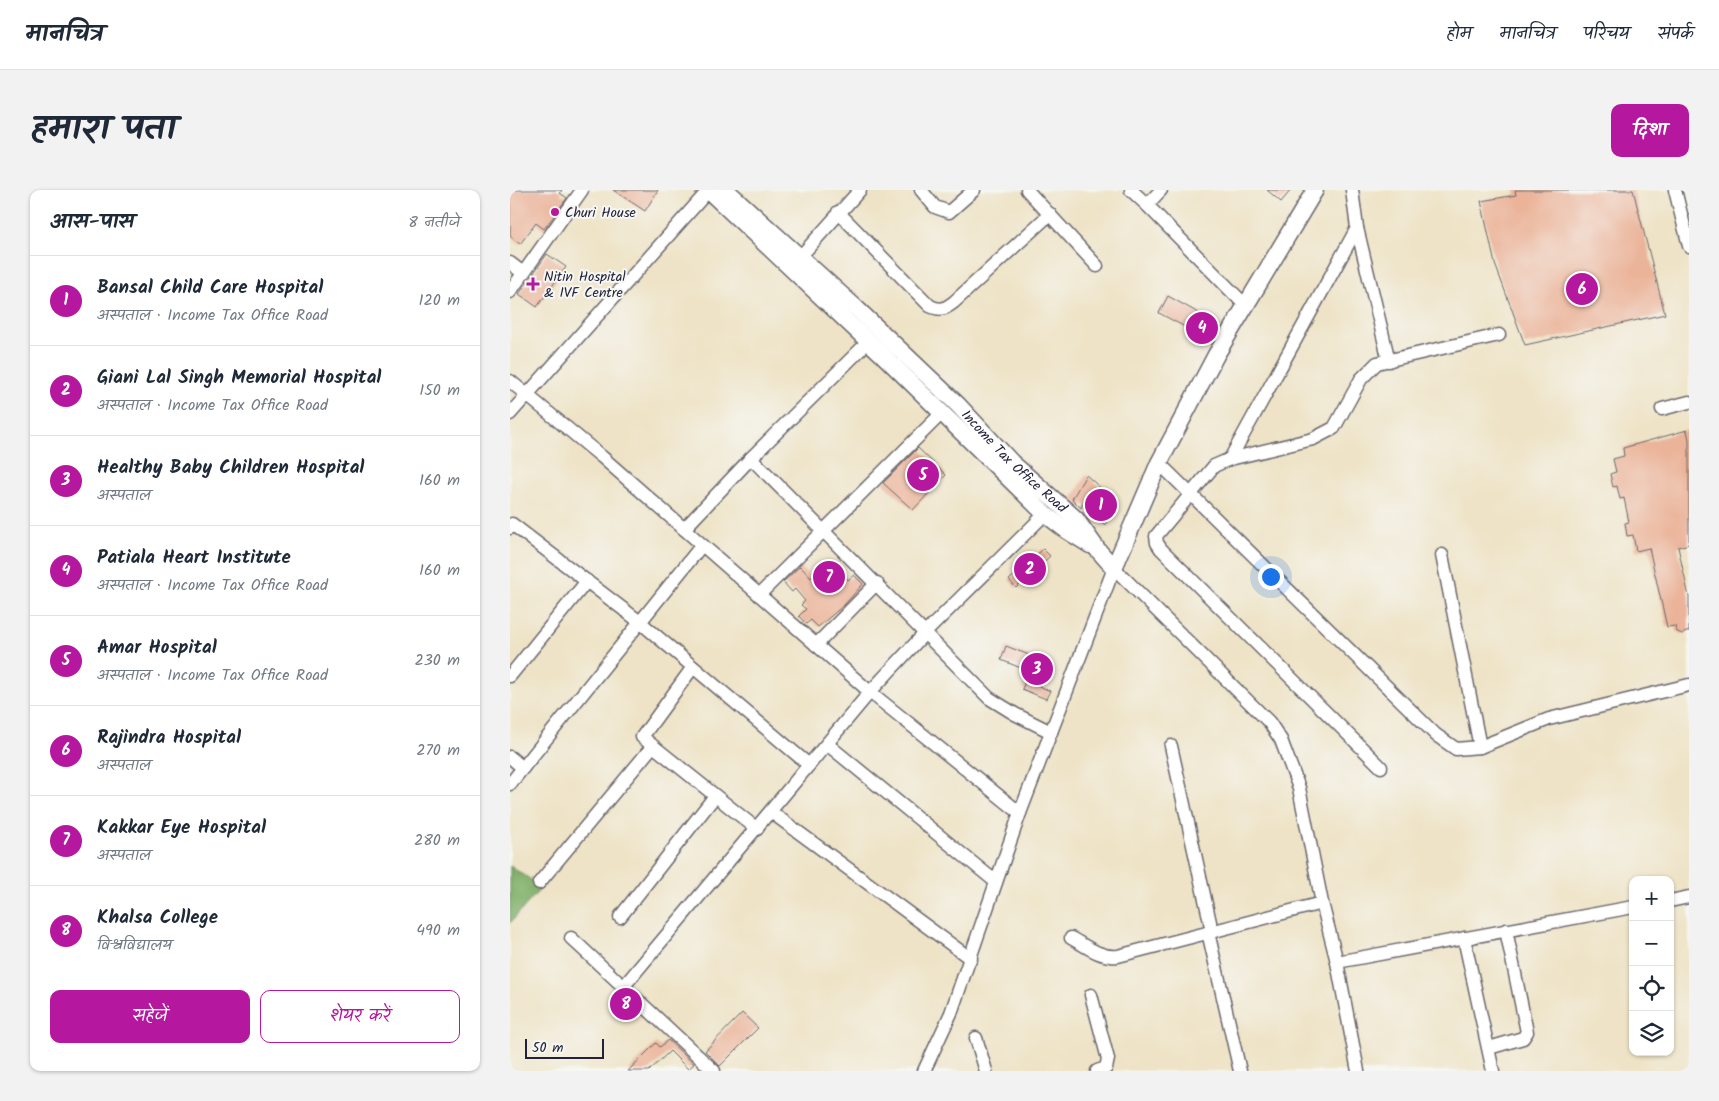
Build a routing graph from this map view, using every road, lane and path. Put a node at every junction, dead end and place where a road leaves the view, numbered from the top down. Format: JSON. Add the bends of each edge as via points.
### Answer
{"nodes":[{"id":1,"x":582,"y":190,"type":"edge"},
{"id":2,"x":708,"y":190,"type":"edge"},
{"id":3,"x":860,"y":190,"type":"edge"},
{"id":4,"x":921,"y":190,"type":"edge"},
{"id":5,"x":974,"y":190,"type":"edge"},
{"id":6,"x":1027,"y":190,"type":"edge"},
{"id":7,"x":1131,"y":190,"type":"edge"},
{"id":8,"x":1161,"y":190,"type":"edge"},
{"id":9,"x":1315,"y":190,"type":"edge"},
{"id":10,"x":1352,"y":190,"type":"edge"},
{"id":11,"x":1674,"y":190,"type":"edge"},
{"id":12,"x":728,"y":191,"type":"edge"},
{"id":13,"x":1147,"y":205,"type":"junction"},
{"id":14,"x":838,"y":212,"type":"junction"},
{"id":15,"x":1050,"y":214,"type":"junction"},
{"id":16,"x":749,"y":219,"type":"junction"},
{"id":17,"x":1357,"y":228,"type":"junction"},
{"id":18,"x":1689,"y":246,"type":"edge"},
{"id":19,"x":799,"y":258,"type":"junction"},
{"id":20,"x":510,"y":263,"type":"edge"},
{"id":21,"x":1098,"y":266,"type":"dead end"},
{"id":22,"x":523,"y":273,"type":"junction"},
{"id":23,"x":510,"y":292,"type":"edge"},
{"id":24,"x":1246,"y":305,"type":"junction"},
{"id":25,"x":1498,"y":335,"type":"dead end"},
{"id":26,"x":868,"y":342,"type":"junction"},
{"id":27,"x":1389,"y":361,"type":"junction"},
{"id":28,"x":510,"y":381,"type":"edge"},
{"id":29,"x":527,"y":395,"type":"junction"},
{"id":30,"x":1689,"y":402,"type":"edge"},
{"id":31,"x":1662,"y":409,"type":"dead end"},
{"id":32,"x":510,"y":414,"type":"edge"},
{"id":33,"x":941,"y":414,"type":"junction"},
{"id":34,"x":751,"y":458,"type":"junction"},
{"id":35,"x":1230,"y":459,"type":"junction"},
{"id":36,"x":1159,"y":463,"type":"junction"},
{"id":37,"x":1190,"y":493,"type":"junction"},
{"id":38,"x":1045,"y":514,"type":"junction"},
{"id":39,"x":511,"y":525,"type":"edge"},
{"id":40,"x":684,"y":529,"type":"junction"},
{"id":41,"x":824,"y":531,"type":"junction"},
{"id":42,"x":702,"y":545,"type":"junction"},
{"id":43,"x":1097,"y":549,"type":"junction"},
{"id":44,"x":1442,"y":555,"type":"dead end"},
{"id":45,"x":1114,"y":568,"type":"junction"},
{"id":46,"x":587,"y":582,"type":"junction"},
{"id":47,"x":877,"y":584,"type":"junction"},
{"id":48,"x":759,"y":595,"type":"junction"},
{"id":49,"x":640,"y":622,"type":"junction"},
{"id":50,"x":926,"y":632,"type":"junction"},
{"id":51,"x":816,"y":645,"type":"junction"},
{"id":52,"x":693,"y":667,"type":"junction"},
{"id":53,"x":510,"y":676,"type":"edge"},
{"id":54,"x":1689,"y":685,"type":"edge"},
{"id":55,"x":870,"y":692,"type":"junction"},
{"id":56,"x":1051,"y":732,"type":"junction"},
{"id":57,"x":827,"y":744,"type":"junction"},
{"id":58,"x":1171,"y":746,"type":"dead end"},
{"id":59,"x":652,"y":747,"type":"junction"},
{"id":60,"x":1480,"y":747,"type":"junction"},
{"id":61,"x":510,"y":757,"type":"edge"},
{"id":62,"x":809,"y":765,"type":"junction"},
{"id":63,"x":1381,"y":767,"type":"dead end"},
{"id":64,"x":523,"y":768,"type":"junction"},
{"id":65,"x":510,"y":783,"type":"edge"},
{"id":66,"x":715,"y":796,"type":"junction"},
{"id":67,"x":771,"y":812,"type":"junction"},
{"id":68,"x":1020,"y":813,"type":"junction"},
{"id":69,"x":757,"y":828,"type":"junction"},
{"id":70,"x":996,"y":882,"type":"junction"},
{"id":71,"x":539,"y":883,"type":"dead end"},
{"id":72,"x":1689,"y":897,"type":"edge"},
{"id":73,"x":1674,"y":899,"type":"edge"},
{"id":74,"x":1322,"y":903,"type":"junction"},
{"id":75,"x":1629,"y":908,"type":"edge"},
{"id":76,"x":620,"y":917,"type":"dead end"},
{"id":77,"x":1506,"y":930,"type":"junction"},
{"id":78,"x":1210,"y":931,"type":"junction"},
{"id":79,"x":571,"y":938,"type":"dead end"},
{"id":80,"x":1070,"y":938,"type":"dead end"},
{"id":81,"x":1464,"y":938,"type":"junction"},
{"id":82,"x":971,"y":959,"type":"junction"},
{"id":83,"x":1337,"y":962,"type":"junction"},
{"id":84,"x":624,"y":986,"type":"junction"},
{"id":85,"x":1091,"y":995,"type":"dead end"},
{"id":86,"x":976,"y":1038,"type":"dead end"},
{"id":87,"x":1489,"y":1048,"type":"junction"},
{"id":88,"x":714,"y":1071,"type":"edge"},
{"id":89,"x":924,"y":1071,"type":"edge"},
{"id":90,"x":986,"y":1071,"type":"edge"},
{"id":91,"x":1097,"y":1071,"type":"edge"},
{"id":92,"x":1240,"y":1071,"type":"edge"},
{"id":93,"x":1358,"y":1071,"type":"edge"},
{"id":94,"x":1493,"y":1071,"type":"edge"}],
"edges":[{"from":1,"to":22,"type":"street"},
{"from":2,"to":16,"type":"main road"},
{"from":2,"to":29,"type":"street"},
{"from":3,"to":14,"type":"street"},
{"from":4,"to":5,"type":"street","via":[[934,207],[949,212]]},
{"from":6,"to":15,"type":"street"},
{"from":7,"to":13,"type":"street"},
{"from":8,"to":13,"type":"street"},
{"from":9,"to":24,"type":"main road"},
{"from":10,"to":17,"type":"street"},
{"from":11,"to":18,"type":"street"},
{"from":12,"to":16,"type":"main road","name":"Income Tax Office Road"},
{"from":13,"to":24,"type":"street"},
{"from":14,"to":15,"type":"street","via":[[930,306],[938,310],[954,302]]},
{"from":14,"to":19,"type":"street"},
{"from":15,"to":21,"type":"street"},
{"from":16,"to":19,"type":"main road","name":"Income Tax Office Road"},
{"from":16,"to":26,"type":"main road"},
{"from":17,"to":27,"type":"street"},
{"from":17,"to":35,"type":"street"},
{"from":19,"to":43,"type":"main road","name":"Income Tax Office Road","via":[[856,308],[958,405],[1012,463],[1076,520]]},
{"from":20,"to":22,"type":"street"},
{"from":22,"to":23,"type":"street"},
{"from":24,"to":36,"type":"main road"},
{"from":25,"to":27,"type":"street"},
{"from":26,"to":33,"type":"main road"},
{"from":26,"to":34,"type":"street"},
{"from":27,"to":35,"type":"street","via":[[1377,363],[1361,379],[1330,432]]},
{"from":28,"to":29,"type":"street"},
{"from":29,"to":32,"type":"street"},
{"from":29,"to":40,"type":"street"},
{"from":30,"to":31,"type":"street"},
{"from":33,"to":38,"type":"main road"},
{"from":33,"to":41,"type":"street"},
{"from":34,"to":40,"type":"street"},
{"from":34,"to":41,"type":"street"},
{"from":35,"to":37,"type":"street","via":[[1214,466]]},
{"from":36,"to":37,"type":"street"},
{"from":36,"to":45,"type":"main road"},
{"from":37,"to":60,"type":"street","via":[[1436,735],[1456,749]]},
{"from":37,"to":63,"type":"street","via":[[1158,531],[1157,543]]},
{"from":38,"to":43,"type":"main road"},
{"from":38,"to":50,"type":"street"},
{"from":39,"to":46,"type":"street"},
{"from":40,"to":42,"type":"street"},
{"from":41,"to":47,"type":"street"},
{"from":41,"to":48,"type":"street"},
{"from":42,"to":48,"type":"street"},
{"from":42,"to":49,"type":"street"},
{"from":43,"to":45,"type":"main road","name":"Income Tax Office Road"},
{"from":44,"to":60,"type":"street"},
{"from":45,"to":56,"type":"street"},
{"from":45,"to":74,"type":"street","via":[[1269,722],[1282,740],[1299,788]]},
{"from":46,"to":49,"type":"street"},
{"from":46,"to":53,"type":"street"},
{"from":47,"to":50,"type":"street"},
{"from":47,"to":51,"type":"street"},
{"from":48,"to":51,"type":"street"},
{"from":49,"to":52,"type":"street"},
{"from":49,"to":64,"type":"street"},
{"from":50,"to":55,"type":"street"},
{"from":50,"to":56,"type":"street","via":[[989,698]]},
{"from":51,"to":55,"type":"street"},
{"from":52,"to":59,"type":"street","via":[[643,734],[643,740]]},
{"from":52,"to":62,"type":"street"},
{"from":54,"to":60,"type":"street","via":[[1549,719]]},
{"from":55,"to":57,"type":"street"},
{"from":55,"to":68,"type":"street"},
{"from":56,"to":68,"type":"street"},
{"from":57,"to":62,"type":"street"},
{"from":57,"to":70,"type":"street"},
{"from":58,"to":78,"type":"street"},
{"from":59,"to":66,"type":"street"},
{"from":59,"to":71,"type":"street"},
{"from":61,"to":64,"type":"street"},
{"from":62,"to":67,"type":"street"},
{"from":64,"to":65,"type":"street"},
{"from":66,"to":69,"type":"street"},
{"from":66,"to":76,"type":"street"},
{"from":67,"to":69,"type":"street"},
{"from":67,"to":82,"type":"street"},
{"from":68,"to":70,"type":"street"},
{"from":69,"to":84,"type":"street"},
{"from":70,"to":82,"type":"street"},
{"from":72,"to":73,"type":"street"},
{"from":74,"to":78,"type":"street"},
{"from":74,"to":83,"type":"street"},
{"from":75,"to":77,"type":"street"},
{"from":77,"to":81,"type":"street"},
{"from":77,"to":87,"type":"street","via":[[1527,1032],[1523,1038]]},
{"from":78,"to":80,"type":"street","via":[[1109,957]]},
{"from":78,"to":92,"type":"street"},
{"from":79,"to":84,"type":"street"},
{"from":81,"to":83,"type":"street"},
{"from":81,"to":87,"type":"street"},
{"from":82,"to":89,"type":"street"},
{"from":83,"to":93,"type":"street"},
{"from":84,"to":88,"type":"street"},
{"from":85,"to":91,"type":"street","via":[[1108,1059],[1106,1068]]},
{"from":86,"to":90,"type":"street"},
{"from":87,"to":94,"type":"street"}]}
